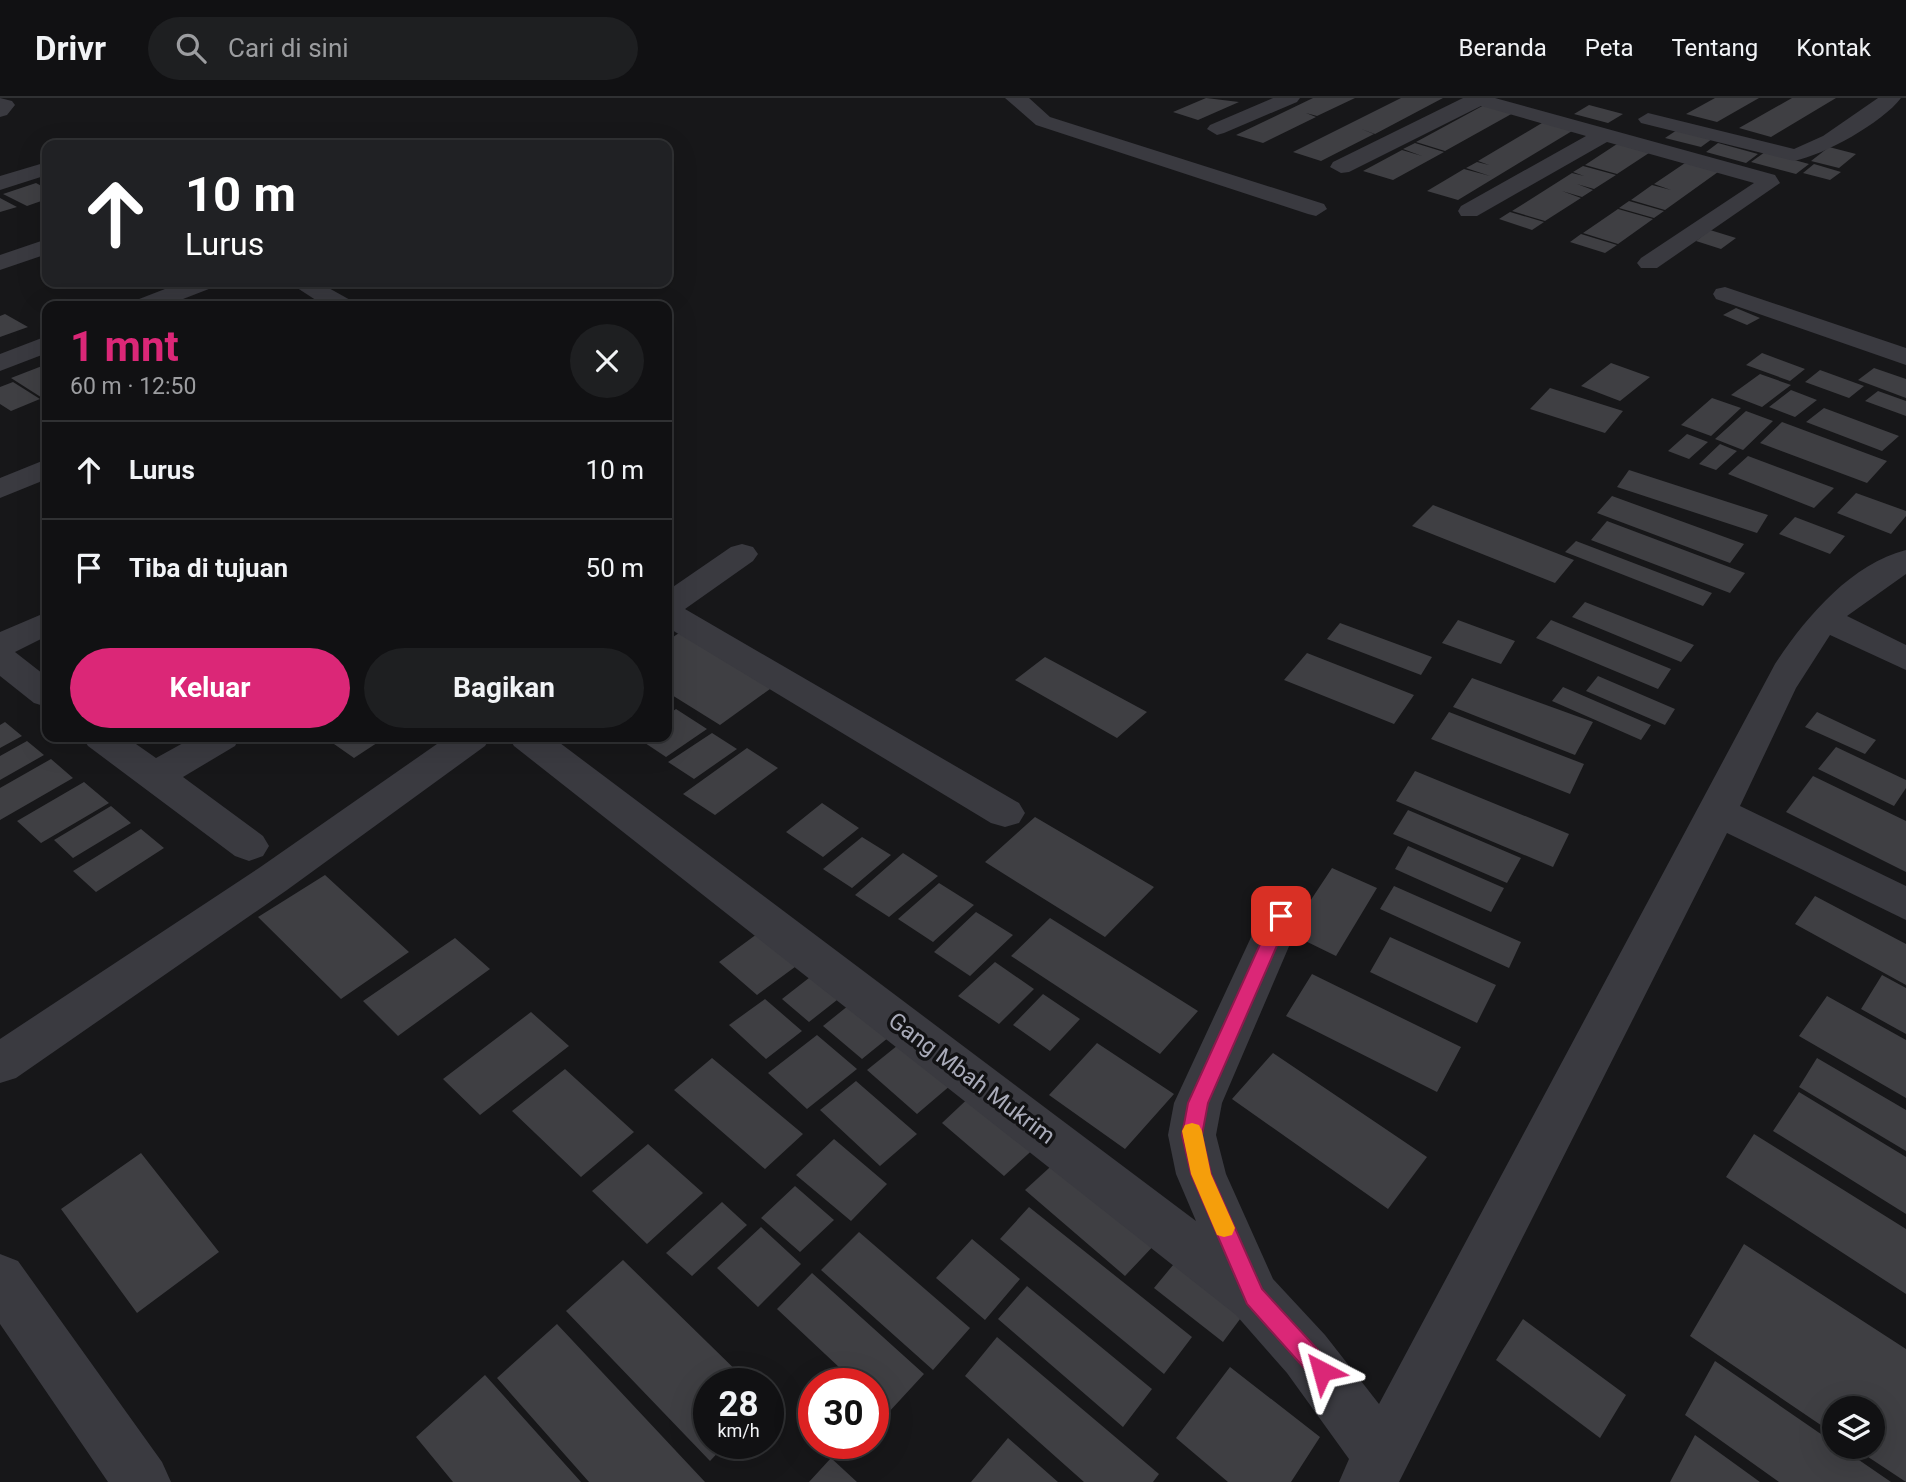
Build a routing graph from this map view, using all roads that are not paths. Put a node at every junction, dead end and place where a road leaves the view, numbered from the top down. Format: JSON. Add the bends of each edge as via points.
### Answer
{"nodes":[{"id":1,"x":1015,"y":98,"type":"edge"},
{"id":2,"x":1290,"y":98,"type":"edge"},
{"id":3,"x":1891,"y":98,"type":"edge"},
{"id":4,"x":1476,"y":99,"type":"edge"},
{"id":5,"x":0,"y":103,"type":"edge"},
{"id":6,"x":1657,"y":104,"type":"dead end"},
{"id":7,"x":0,"y":111,"type":"edge"},
{"id":8,"x":1217,"y":129,"type":"dead end"},
{"id":9,"x":1605,"y":134,"type":"junction"},
{"id":10,"x":1341,"y":167,"type":"dead end"},
{"id":11,"x":42,"y":170,"type":"edge"},
{"id":12,"x":0,"y":183,"type":"edge"},
{"id":13,"x":1316,"y":209,"type":"dead end"},
{"id":14,"x":1469,"y":211,"type":"dead end"},
{"id":15,"x":42,"y":248,"type":"edge"},
{"id":16,"x":0,"y":263,"type":"edge"},
{"id":17,"x":1649,"y":263,"type":"dead end"},
{"id":18,"x":192,"y":287,"type":"edge"},
{"id":19,"x":309,"y":287,"type":"edge"},
{"id":20,"x":1725,"y":294,"type":"dead end"},
{"id":21,"x":156,"y":301,"type":"edge"},
{"id":22,"x":334,"y":301,"type":"edge"},
{"id":23,"x":42,"y":346,"type":"edge"},
{"id":24,"x":1906,"y":357,"type":"edge"},
{"id":25,"x":0,"y":363,"type":"edge"},
{"id":26,"x":42,"y":470,"type":"edge"},
{"id":27,"x":0,"y":489,"type":"edge"},
{"id":28,"x":742,"y":554,"type":"dead end"},
{"id":29,"x":1906,"y":560,"type":"edge"},
{"id":30,"x":672,"y":603,"type":"edge"},
{"id":31,"x":672,"y":616,"type":"edge"},
{"id":32,"x":1825,"y":619,"type":"junction"},
{"id":33,"x":42,"y":625,"type":"edge"},
{"id":34,"x":0,"y":646,"type":"edge"},
{"id":35,"x":0,"y":658,"type":"edge"},
{"id":36,"x":1906,"y":659,"type":"edge"},
{"id":37,"x":42,"y":691,"type":"edge"},
{"id":38,"x":108,"y":742,"type":"edge"},
{"id":39,"x":214,"y":742,"type":"edge"},
{"id":40,"x":465,"y":742,"type":"edge"},
{"id":41,"x":534,"y":742,"type":"edge"},
{"id":42,"x":154,"y":777,"type":"junction"},
{"id":43,"x":1718,"y":812,"type":"junction"},
{"id":44,"x":1005,"y":813,"type":"dead end"},
{"id":45,"x":249,"y":846,"type":"dead end"},
{"id":46,"x":1906,"y":904,"type":"edge"},
{"id":47,"x":1281,"y":916,"type":"dead end"},
{"id":48,"x":0,"y":1064,"type":"edge"},
{"id":49,"x":0,"y":1279,"type":"edge"},
{"id":50,"x":1255,"y":1297,"type":"junction"},
{"id":51,"x":1375,"y":1469,"type":"edge"},
{"id":52,"x":142,"y":1482,"type":"edge"}],
"edges":[{"from":1,"to":13,"type":"street","via":[[1043,121]]},
{"from":2,"to":8,"type":"street"},
{"from":3,"to":6,"type":"street","via":[[1803,155],[1630,114]]},
{"from":4,"to":9,"type":"street"},
{"from":4,"to":10,"type":"street"},
{"from":5,"to":7,"type":"street","via":[[5,106]]},
{"from":9,"to":14,"type":"street"},
{"from":9,"to":17,"type":"street","via":[[1769,183]]},
{"from":11,"to":12,"type":"street"},
{"from":15,"to":16,"type":"street"},
{"from":18,"to":21,"type":"street"},
{"from":19,"to":22,"type":"street"},
{"from":20,"to":24,"type":"street"},
{"from":23,"to":25,"type":"street"},
{"from":26,"to":27,"type":"street"},
{"from":28,"to":30,"type":"street"},
{"from":29,"to":32,"type":"street"},
{"from":31,"to":44,"type":"street"},
{"from":32,"to":36,"type":"street"},
{"from":32,"to":43,"type":"street","via":[[1761,723]]},
{"from":33,"to":34,"type":"street"},
{"from":35,"to":37,"type":"street"},
{"from":38,"to":42,"type":"street"},
{"from":39,"to":42,"type":"street"},
{"from":40,"to":48,"type":"street"},
{"from":41,"to":50,"type":"street","name":"Gang Mbah Mukrim"},
{"from":42,"to":45,"type":"street"},
{"from":43,"to":46,"type":"street"},
{"from":43,"to":51,"type":"street"},
{"from":47,"to":50,"type":"street","via":[[1198,1103],[1192,1135],[1201,1174]]},
{"from":49,"to":52,"type":"street"},
{"from":50,"to":51,"type":"street","name":"Gang Mbah Mukrim","via":[[1322,1371]]}]}
